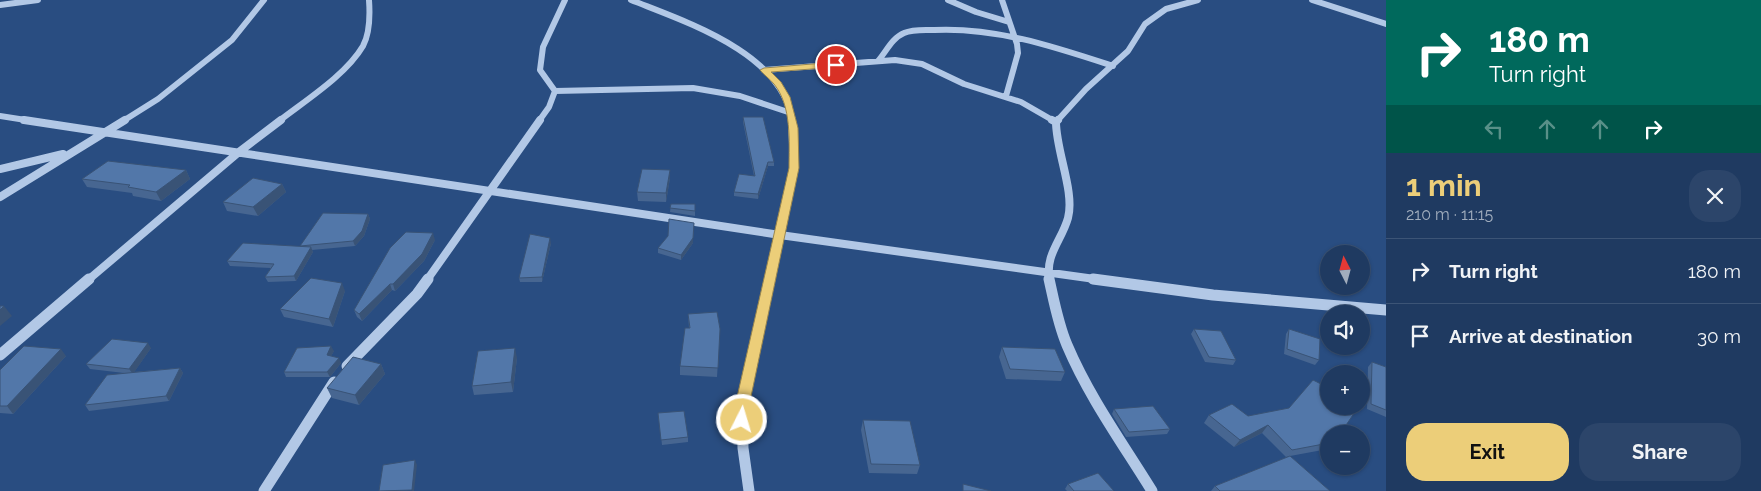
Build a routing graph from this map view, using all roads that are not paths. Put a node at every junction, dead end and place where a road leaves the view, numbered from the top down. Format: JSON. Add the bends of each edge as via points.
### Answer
{"nodes":[{"id":1,"x":38,"y":0,"type":"edge"},
{"id":2,"x":264,"y":0,"type":"edge"},
{"id":3,"x":369,"y":0,"type":"edge"},
{"id":4,"x":565,"y":0,"type":"edge"},
{"id":5,"x":631,"y":0,"type":"edge"},
{"id":6,"x":948,"y":0,"type":"edge"},
{"id":7,"x":1002,"y":0,"type":"edge"},
{"id":8,"x":1198,"y":0,"type":"edge"},
{"id":9,"x":1312,"y":0,"type":"edge"},
{"id":10,"x":0,"y":5,"type":"edge"},
{"id":11,"x":1009,"y":22,"type":"junction"},
{"id":12,"x":1386,"y":24,"type":"edge"},
{"id":13,"x":1014,"y":37,"type":"junction"},
{"id":14,"x":878,"y":61,"type":"junction"},
{"id":15,"x":1113,"y":66,"type":"junction"},
{"id":16,"x":764,"y":70,"type":"junction"},
{"id":17,"x":555,"y":91,"type":"junction"},
{"id":18,"x":1006,"y":96,"type":"junction"},
{"id":19,"x":791,"y":113,"type":"junction"},
{"id":20,"x":0,"y":116,"type":"edge"},
{"id":21,"x":1056,"y":122,"type":"junction"},
{"id":22,"x":106,"y":132,"type":"junction"},
{"id":23,"x":239,"y":152,"type":"junction"},
{"id":24,"x":70,"y":153,"type":"junction"},
{"id":25,"x":0,"y":170,"type":"edge"},
{"id":26,"x":489,"y":190,"type":"junction"},
{"id":27,"x":0,"y":197,"type":"edge"},
{"id":28,"x":780,"y":235,"type":"junction"},
{"id":29,"x":1048,"y":273,"type":"junction"},
{"id":30,"x":1385,"y":308,"type":"edge"},
{"id":31,"x":0,"y":355,"type":"edge"},
{"id":32,"x":264,"y":491,"type":"edge"},
{"id":33,"x":748,"y":491,"type":"edge"},
{"id":34,"x":1152,"y":491,"type":"edge"}],
"edges":[{"from":1,"to":10,"type":"street"},
{"from":2,"to":22,"type":"street","via":[[232,40],[158,99]]},
{"from":3,"to":23,"type":"street","via":[[367,36],[352,60],[334,78]]},
{"from":4,"to":17,"type":"street","via":[[543,48],[540,70]]},
{"from":5,"to":16,"type":"street","via":[[723,40]]},
{"from":6,"to":11,"type":"street"},
{"from":7,"to":11,"type":"street"},
{"from":8,"to":15,"type":"street","via":[[1166,9],[1154,17]]},
{"from":9,"to":12,"type":"street"},
{"from":11,"to":13,"type":"street"},
{"from":13,"to":14,"type":"street","via":[[962,30],[912,31],[898,36]]},
{"from":13,"to":15,"type":"street"},
{"from":13,"to":18,"type":"street","via":[[1018,53]]},
{"from":14,"to":16,"type":"street"},
{"from":14,"to":18,"type":"street","via":[[922,64],[964,84]]},
{"from":15,"to":21,"type":"street","via":[[1086,89]]},
{"from":16,"to":19,"type":"street","via":[[778,83]]},
{"from":17,"to":19,"type":"street","via":[[693,88],[740,96]]},
{"from":17,"to":26,"type":"street","via":[[549,107]]},
{"from":18,"to":21,"type":"street"},
{"from":19,"to":28,"type":"street","via":[[794,168]]},
{"from":20,"to":22,"type":"street"},
{"from":21,"to":29,"type":"street","via":[[1069,198],[1068,218],[1051,254]]},
{"from":22,"to":23,"type":"street"},
{"from":22,"to":24,"type":"street"},
{"from":23,"to":26,"type":"street"},
{"from":23,"to":31,"type":"street"},
{"from":24,"to":25,"type":"street"},
{"from":24,"to":27,"type":"street"},
{"from":26,"to":28,"type":"street"},
{"from":26,"to":32,"type":"street","via":[[417,294],[362,348],[329,389]]},
{"from":28,"to":29,"type":"street"},
{"from":28,"to":33,"type":"street","via":[[742,406]]},
{"from":29,"to":30,"type":"street","via":[[1213,295]]},
{"from":29,"to":34,"type":"street","via":[[1067,345],[1089,388]]}]}
